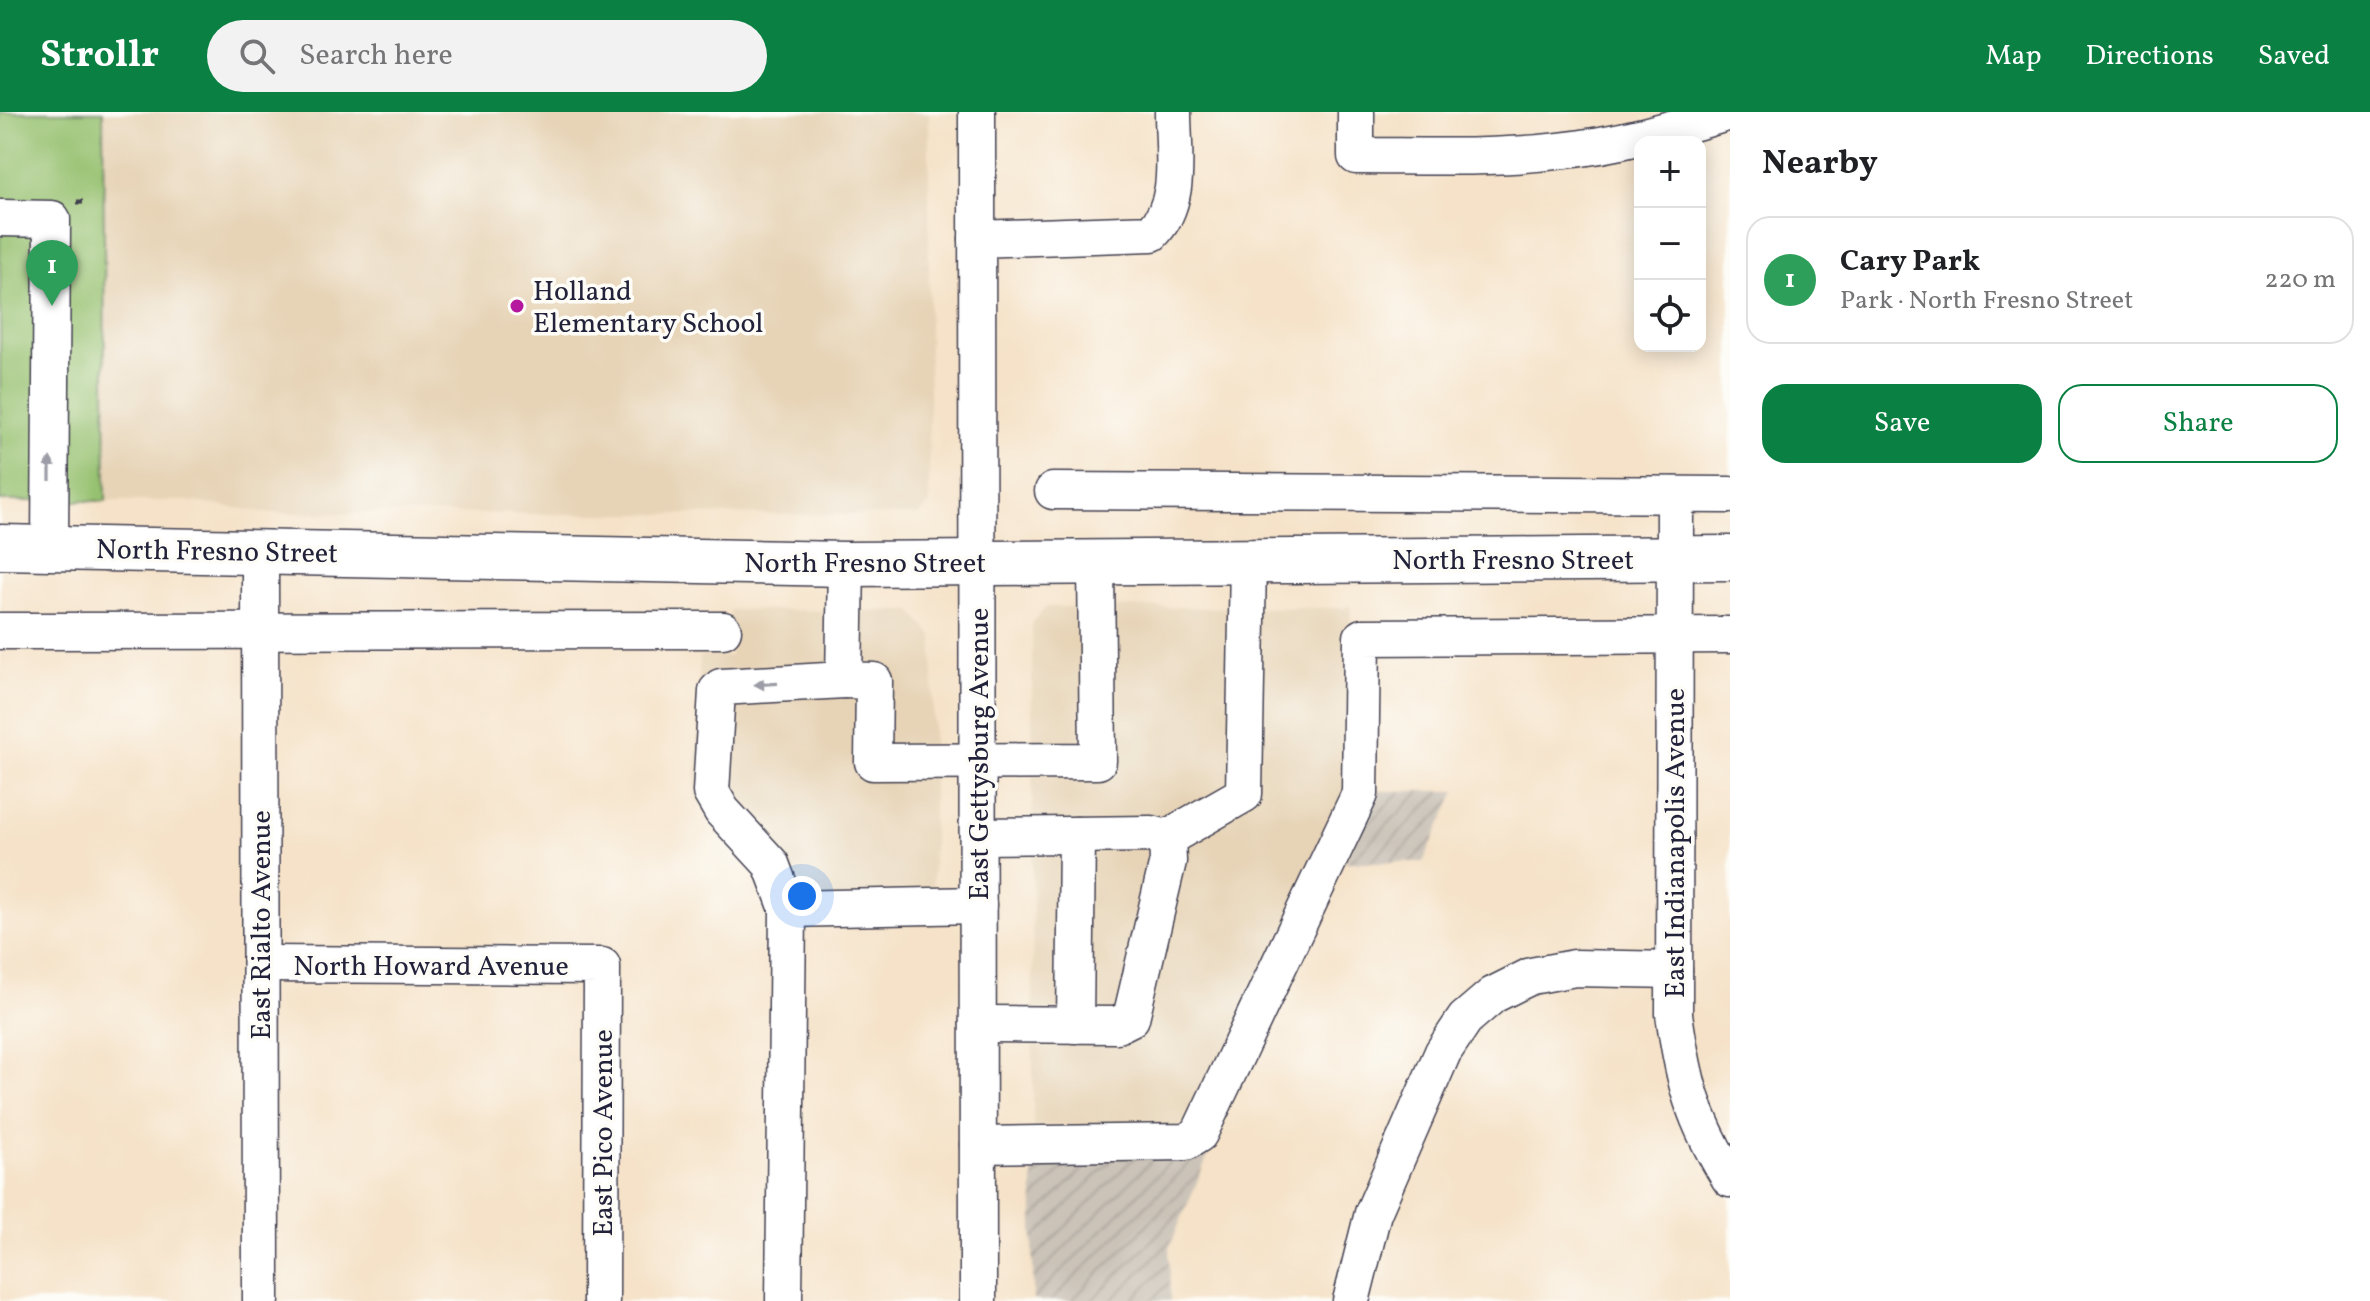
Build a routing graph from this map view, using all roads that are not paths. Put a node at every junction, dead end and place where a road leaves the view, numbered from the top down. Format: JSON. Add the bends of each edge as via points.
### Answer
{"nodes":[{"id":1,"x":977,"y":112,"type":"edge"},
{"id":2,"x":1173,"y":112,"type":"edge"},
{"id":3,"x":1356,"y":112,"type":"edge"},
{"id":4,"x":1730,"y":112,"type":"edge"},
{"id":5,"x":0,"y":218,"type":"edge"},
{"id":6,"x":977,"y":239,"type":"junction"},
{"id":7,"x":1053,"y":491,"type":"dead end"},
{"id":8,"x":1675,"y":495,"type":"junction"},
{"id":9,"x":1730,"y":495,"type":"edge"},
{"id":10,"x":0,"y":547,"type":"edge"},
{"id":11,"x":50,"y":547,"type":"junction"},
{"id":12,"x":260,"y":550,"type":"junction"},
{"id":13,"x":1675,"y":558,"type":"junction"},
{"id":14,"x":1730,"y":558,"type":"edge"},
{"id":15,"x":1248,"y":560,"type":"junction"},
{"id":16,"x":1096,"y":562,"type":"junction"},
{"id":17,"x":978,"y":563,"type":"junction"},
{"id":18,"x":846,"y":564,"type":"junction"},
{"id":19,"x":259,"y":630,"type":"junction"},
{"id":20,"x":723,"y":630,"type":"dead end"},
{"id":21,"x":0,"y":631,"type":"edge"},
{"id":22,"x":1675,"y":635,"type":"junction"},
{"id":23,"x":1730,"y":635,"type":"edge"},
{"id":24,"x":844,"y":680,"type":"junction"},
{"id":25,"x":980,"y":764,"type":"junction"},
{"id":26,"x":1077,"y":835,"type":"junction"},
{"id":27,"x":978,"y":836,"type":"junction"},
{"id":28,"x":1167,"y":838,"type":"junction"},
{"id":29,"x":978,"y":905,"type":"junction"},
{"id":30,"x":788,"y":909,"type":"junction"},
{"id":31,"x":261,"y":964,"type":"junction"},
{"id":32,"x":602,"y":966,"type":"joint"},
{"id":33,"x":1674,"y":970,"type":"junction"},
{"id":34,"x":978,"y":1024,"type":"junction"},
{"id":35,"x":1075,"y":1025,"type":"junction"},
{"id":36,"x":978,"y":1145,"type":"junction"},
{"id":37,"x":1730,"y":1179,"type":"edge"},
{"id":38,"x":261,"y":1301,"type":"edge"},
{"id":39,"x":601,"y":1301,"type":"edge"},
{"id":40,"x":784,"y":1301,"type":"edge"},
{"id":41,"x":978,"y":1301,"type":"edge"},
{"id":42,"x":1351,"y":1301,"type":"edge"}],
"edges":[{"from":1,"to":6,"type":"street","name":"East Gettysburg Avenue"},
{"from":2,"to":6,"type":"street","via":[[1173,196],[1165,219],[1152,233]]},
{"from":3,"to":4,"type":"street","via":[[1356,156],[1559,151],[1657,135]]},
{"from":11,"to":5,"type":"street","one_way":true,"via":[[52,219]]},
{"from":6,"to":17,"type":"street","name":"East Gettysburg Avenue"},
{"from":7,"to":8,"type":"street"},
{"from":8,"to":9,"type":"street"},
{"from":8,"to":13,"type":"street","name":"East Indianapolis Avenue"},
{"from":10,"to":11,"type":"main road","name":"North Fresno Street"},
{"from":11,"to":12,"type":"main road","name":"North Fresno Street"},
{"from":12,"to":18,"type":"main road","name":"North Fresno Street"},
{"from":12,"to":19,"type":"street","name":"East Rialto Avenue"},
{"from":13,"to":14,"type":"main road","name":"North Fresno Street"},
{"from":13,"to":15,"type":"main road","name":"North Fresno Street"},
{"from":13,"to":22,"type":"street","name":"East Indianapolis Avenue"},
{"from":15,"to":16,"type":"main road","name":"North Fresno Street"},
{"from":15,"to":28,"type":"street","via":[[1244,794]]},
{"from":16,"to":17,"type":"main road","name":"North Fresno Street"},
{"from":16,"to":25,"type":"street","via":[[1098,761]]},
{"from":17,"to":18,"type":"main road","name":"North Fresno Street"},
{"from":17,"to":25,"type":"street","name":"East Gettysburg Avenue"},
{"from":18,"to":24,"type":"street"},
{"from":19,"to":20,"type":"street"},
{"from":19,"to":21,"type":"street"},
{"from":19,"to":31,"type":"street","name":"East Rialto Avenue"},
{"from":22,"to":23,"type":"street"},
{"from":22,"to":33,"type":"street","name":"East Indianapolis Avenue"},
{"from":22,"to":36,"type":"street","via":[[1362,637],[1360,794],[1199,1134],[1186,1142]]},
{"from":24,"to":25,"type":"street","via":[[874,681],[873,762]]},
{"from":24,"to":30,"type":"street","one_way":true,"via":[[717,691],[711,792],[771,864]]},
{"from":25,"to":27,"type":"street","name":"East Gettysburg Avenue"},
{"from":26,"to":27,"type":"street"},
{"from":26,"to":28,"type":"street"},
{"from":26,"to":35,"type":"street"},
{"from":27,"to":29,"type":"street","name":"East Gettysburg Avenue"},
{"from":28,"to":35,"type":"street","via":[[1168,861],[1131,1018],[1117,1025]]},
{"from":29,"to":30,"type":"street"},
{"from":29,"to":34,"type":"street","name":"East Gettysburg Avenue"},
{"from":30,"to":40,"type":"street"},
{"from":31,"to":32,"type":"street","name":"North Howard Avenue"},
{"from":31,"to":38,"type":"street","name":"East Rialto Avenue"},
{"from":32,"to":39,"type":"street","name":"East Pico Avenue"},
{"from":33,"to":37,"type":"street","name":"East Indianapolis Avenue","via":[[1682,1073],[1701,1132]]},
{"from":33,"to":42,"type":"street","via":[[1575,968],[1531,976],[1493,995],[1465,1019],[1443,1052],[1373,1213]]},
{"from":34,"to":35,"type":"street"},
{"from":34,"to":36,"type":"street","name":"East Gettysburg Avenue"},
{"from":36,"to":41,"type":"street","name":"East Gettysburg Avenue"}]}
